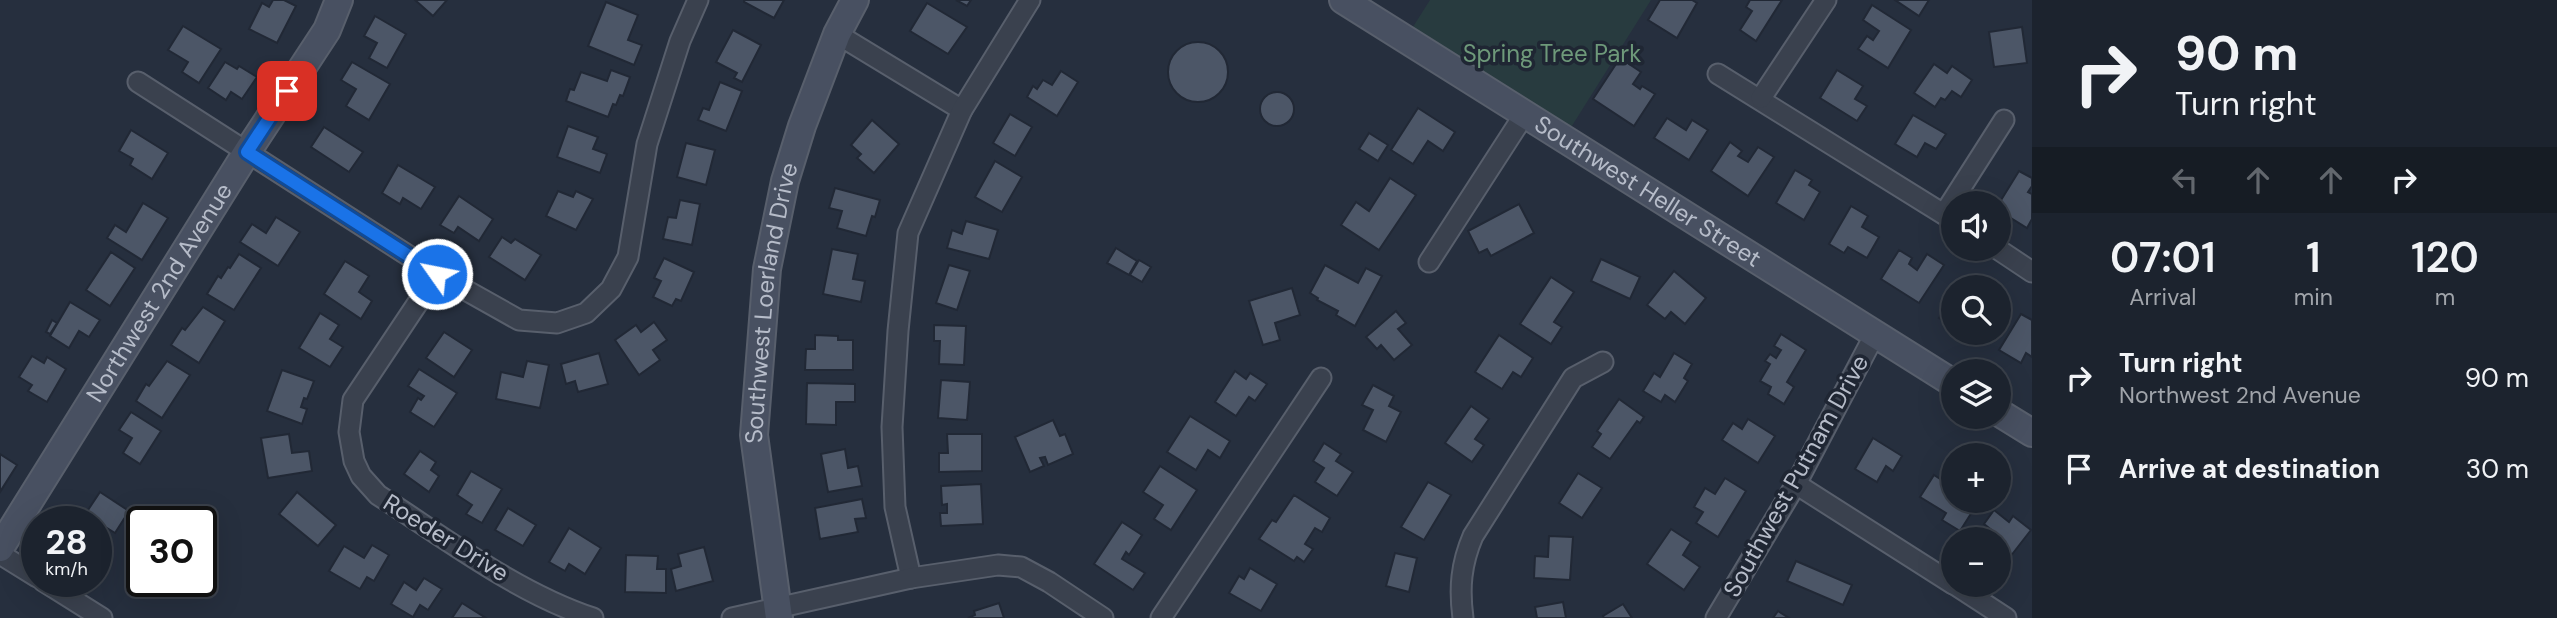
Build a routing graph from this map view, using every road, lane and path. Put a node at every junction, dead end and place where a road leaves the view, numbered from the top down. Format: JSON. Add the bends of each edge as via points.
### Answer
{"nodes":[{"id":1,"x":339,"y":0,"type":"edge"},
{"id":2,"x":698,"y":0,"type":"edge"},
{"id":3,"x":855,"y":0,"type":"edge"},
{"id":4,"x":1030,"y":0,"type":"edge"},
{"id":5,"x":1343,"y":0,"type":"edge"},
{"id":6,"x":1826,"y":0,"type":"edge"},
{"id":7,"x":837,"y":34,"type":"junction"},
{"id":8,"x":1718,"y":74,"type":"dead end"},
{"id":9,"x":138,"y":82,"type":"dead end"},
{"id":10,"x":1761,"y":98,"type":"junction"},
{"id":11,"x":962,"y":110,"type":"junction"},
{"id":12,"x":1524,"y":115,"type":"junction"},
{"id":13,"x":2004,"y":120,"type":"dead end"},
{"id":14,"x":247,"y":152,"type":"junction"},
{"id":15,"x":1963,"y":191,"type":"edge"},
{"id":16,"x":1941,"y":213,"type":"edge"},
{"id":17,"x":2011,"y":258,"type":"edge"},
{"id":18,"x":1429,"y":262,"type":"dead end"},
{"id":19,"x":2032,"y":272,"type":"edge"},
{"id":20,"x":437,"y":274,"type":"junction"},
{"id":21,"x":1875,"y":334,"type":"junction"},
{"id":22,"x":1603,"y":362,"type":"dead end"},
{"id":23,"x":1941,"y":375,"type":"edge"},
{"id":24,"x":1321,"y":378,"type":"dead end"},
{"id":25,"x":2011,"y":420,"type":"edge"},
{"id":26,"x":2032,"y":433,"type":"edge"},
{"id":27,"x":1796,"y":484,"type":"junction"},
{"id":28,"x":0,"y":548,"type":"edge"},
{"id":29,"x":0,"y":554,"type":"edge"},
{"id":30,"x":21,"y":567,"type":"edge"},
{"id":31,"x":1941,"y":576,"type":"edge"},
{"id":32,"x":911,"y":578,"type":"junction"},
{"id":33,"x":69,"y":597,"type":"edge"},
{"id":34,"x":1973,"y":597,"type":"edge"},
{"id":35,"x":778,"y":612,"type":"edge"},
{"id":36,"x":102,"y":618,"type":"edge"},
{"id":37,"x":593,"y":618,"type":"edge"},
{"id":38,"x":732,"y":618,"type":"edge"},
{"id":39,"x":1103,"y":618,"type":"edge"},
{"id":40,"x":1161,"y":618,"type":"edge"},
{"id":41,"x":1463,"y":618,"type":"edge"},
{"id":42,"x":1716,"y":618,"type":"edge"},
{"id":43,"x":2006,"y":618,"type":"edge"}],
"edges":[{"from":1,"to":14,"type":"street","name":"Northwest 2nd Avenue","via":[[327,30]]},
{"from":2,"to":20,"type":"street","via":[[647,144],[628,257],[611,289],[586,313],[557,323],[519,320]]},
{"from":3,"to":7,"type":"street","name":"Southwest Loerland Drive"},
{"from":4,"to":11,"type":"street"},
{"from":5,"to":12,"type":"street","name":"Southwest Heller Street"},
{"from":6,"to":10,"type":"street"},
{"from":7,"to":11,"type":"street"},
{"from":7,"to":35,"type":"street","name":"Southwest Loerland Drive","via":[[792,159],[767,269],[754,435]]},
{"from":8,"to":10,"type":"street"},
{"from":9,"to":14,"type":"street"},
{"from":10,"to":16,"type":"street"},
{"from":11,"to":32,"type":"street","via":[[908,233],[892,427],[895,507]]},
{"from":12,"to":18,"type":"street"},
{"from":12,"to":21,"type":"street","name":"Southwest Heller Street"},
{"from":13,"to":15,"type":"street"},
{"from":14,"to":20,"type":"street"},
{"from":14,"to":28,"type":"street","name":"Northwest 2nd Avenue"},
{"from":17,"to":19,"type":"street"},
{"from":20,"to":37,"type":"street","name":"Roeder Drive","via":[[353,400],[349,432],[354,461],[378,495],[510,579]]},
{"from":21,"to":23,"type":"street","name":"Southwest Heller Street"},
{"from":21,"to":27,"type":"street","name":"Southwest Putnam Drive"},
{"from":22,"to":41,"type":"street","via":[[1573,378],[1473,536],[1460,576]]},
{"from":24,"to":40,"type":"street"},
{"from":25,"to":26,"type":"street"},
{"from":27,"to":31,"type":"street"},
{"from":27,"to":42,"type":"street","name":"Southwest Putnam Drive"},
{"from":29,"to":30,"type":"street"},
{"from":32,"to":35,"type":"street"},
{"from":32,"to":39,"type":"street","via":[[998,565],[1021,567]]},
{"from":33,"to":36,"type":"street"},
{"from":34,"to":43,"type":"street"},
{"from":35,"to":38,"type":"street"}]}
